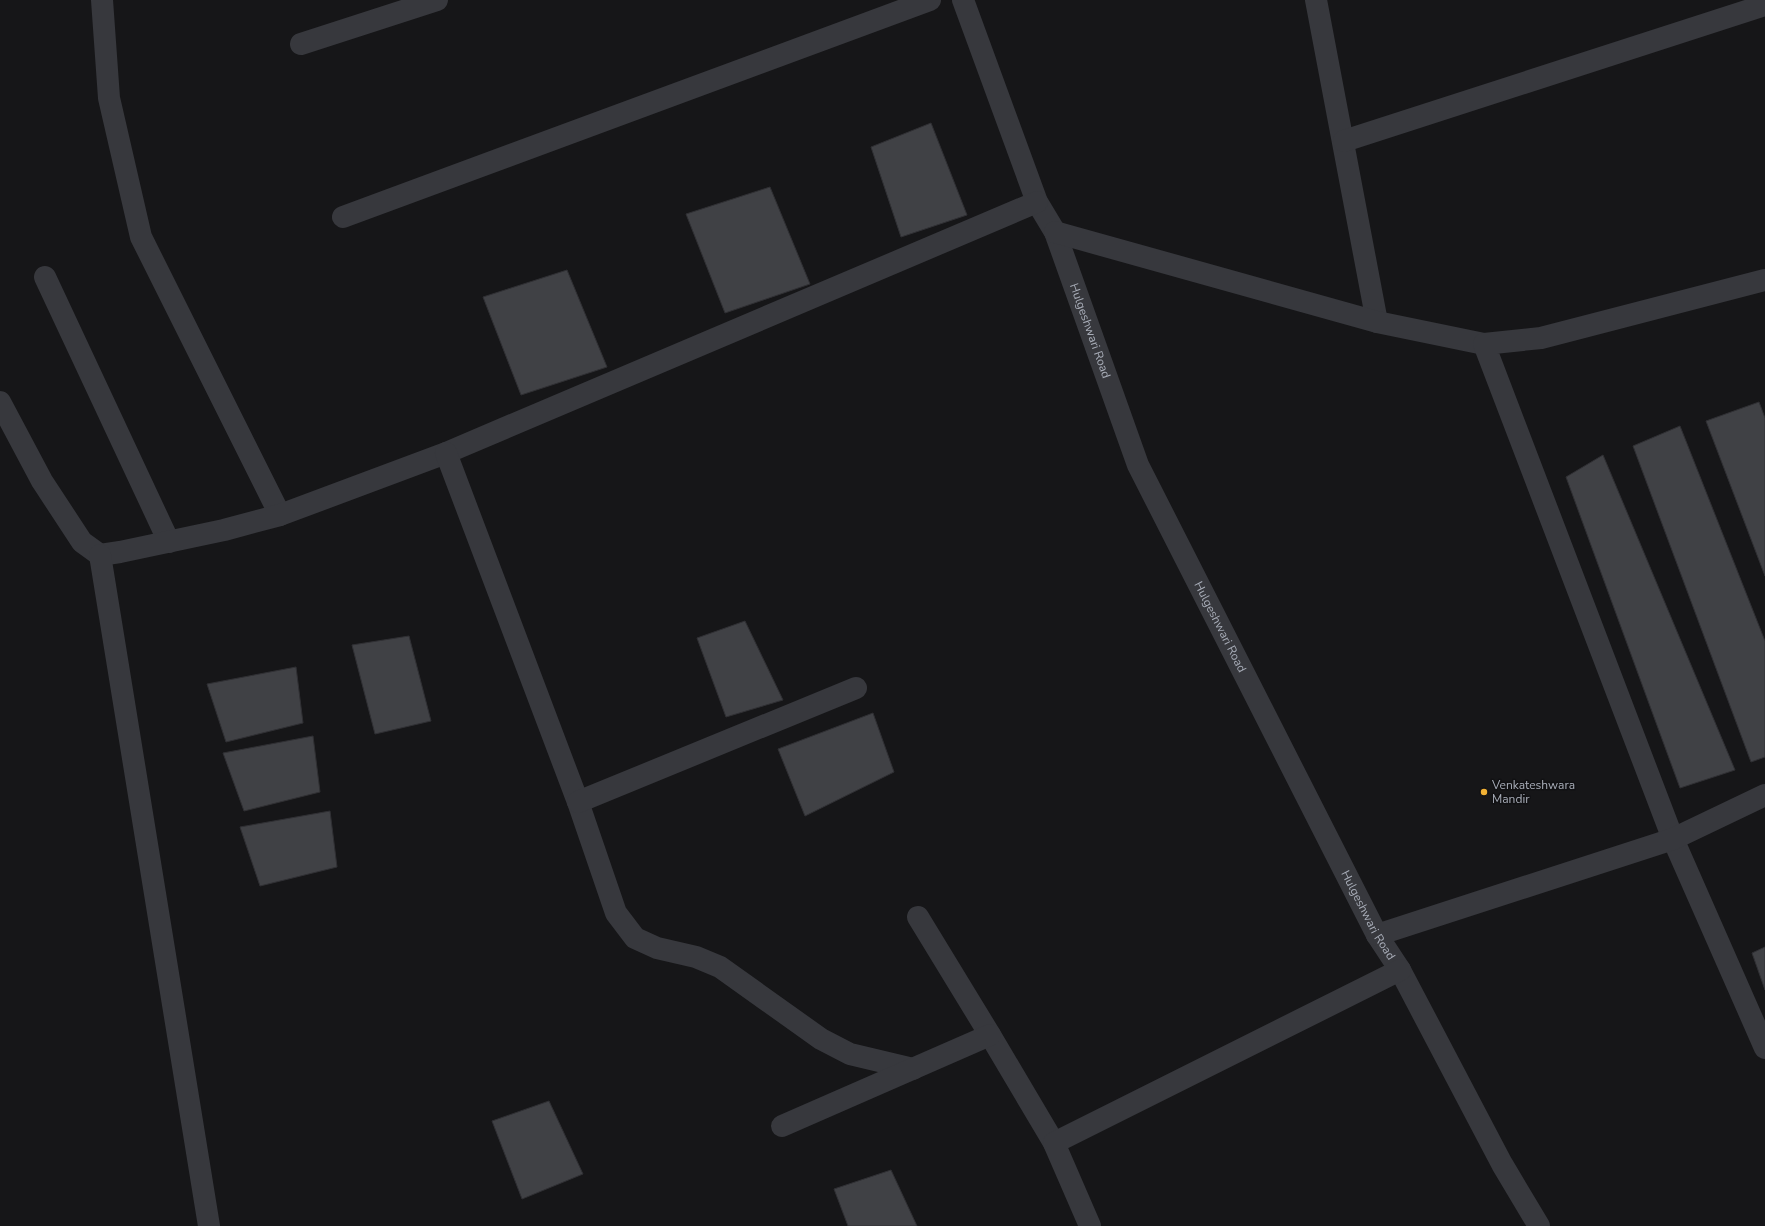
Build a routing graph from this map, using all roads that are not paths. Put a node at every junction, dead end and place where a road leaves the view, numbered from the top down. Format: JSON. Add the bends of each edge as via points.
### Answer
{"nodes":[{"id":1,"x":102,"y":0,"type":"edge"},
{"id":2,"x":437,"y":0,"type":"edge"},
{"id":3,"x":930,"y":0,"type":"edge"},
{"id":4,"x":963,"y":0,"type":"edge"},
{"id":5,"x":1316,"y":0,"type":"edge"},
{"id":6,"x":1765,"y":5,"type":"edge"},
{"id":7,"x":301,"y":44,"type":"dead end"},
{"id":8,"x":1344,"y":141,"type":"junction"},
{"id":9,"x":1037,"y":202,"type":"junction"},
{"id":10,"x":343,"y":217,"type":"dead end"},
{"id":11,"x":1055,"y":232,"type":"junction"},
{"id":12,"x":45,"y":277,"type":"dead end"},
{"id":13,"x":1765,"y":280,"type":"edge"},
{"id":14,"x":1377,"y":322,"type":"junction"},
{"id":15,"x":1484,"y":344,"type":"junction"},
{"id":16,"x":0,"y":402,"type":"edge"},
{"id":17,"x":446,"y":452,"type":"junction"},
{"id":18,"x":280,"y":515,"type":"junction"},
{"id":19,"x":169,"y":542,"type":"junction"},
{"id":20,"x":100,"y":555,"type":"junction"},
{"id":21,"x":856,"y":688,"type":"dead end"},
{"id":22,"x":1765,"y":795,"type":"edge"},
{"id":23,"x":578,"y":802,"type":"junction"},
{"id":24,"x":1674,"y":839,"type":"junction"},
{"id":25,"x":918,"y":918,"type":"dead end"},
{"id":26,"x":1377,"y":935,"type":"junction"},
{"id":27,"x":1400,"y":970,"type":"junction"},
{"id":28,"x":990,"y":1035,"type":"junction"},
{"id":29,"x":1765,"y":1048,"type":"edge"},
{"id":30,"x":913,"y":1069,"type":"junction"},
{"id":31,"x":782,"y":1126,"type":"dead end"},
{"id":32,"x":1054,"y":1143,"type":"junction"},
{"id":33,"x":209,"y":1226,"type":"edge"},
{"id":34,"x":1090,"y":1226,"type":"edge"},
{"id":35,"x":1539,"y":1226,"type":"edge"}],
"edges":[{"from":1,"to":18,"type":"street","via":[[109,98],[141,237]]},
{"from":2,"to":7,"type":"street"},
{"from":3,"to":10,"type":"street"},
{"from":4,"to":9,"type":"street","name":"Hulgeshwari Road"},
{"from":5,"to":8,"type":"street"},
{"from":6,"to":8,"type":"street"},
{"from":8,"to":14,"type":"street"},
{"from":9,"to":11,"type":"street","name":"Hulgeshwari Road"},
{"from":9,"to":17,"type":"street"},
{"from":11,"to":14,"type":"street"},
{"from":11,"to":26,"type":"street","name":"Hulgeshwari Road","via":[[1138,465]]},
{"from":12,"to":19,"type":"street"},
{"from":13,"to":15,"type":"street","via":[[1541,338]]},
{"from":14,"to":15,"type":"street"},
{"from":15,"to":24,"type":"street"},
{"from":16,"to":20,"type":"street","via":[[42,481],[66,518],[82,542]]},
{"from":17,"to":18,"type":"street"},
{"from":17,"to":23,"type":"street"},
{"from":18,"to":19,"type":"street"},
{"from":19,"to":20,"type":"street"},
{"from":20,"to":33,"type":"street"},
{"from":21,"to":23,"type":"street"},
{"from":22,"to":24,"type":"street"},
{"from":23,"to":30,"type":"street","via":[[616,913],[635,938],[657,948],[696,957],[720,967],[821,1039],[850,1054]]},
{"from":24,"to":26,"type":"street"},
{"from":24,"to":29,"type":"street"},
{"from":25,"to":28,"type":"street"},
{"from":26,"to":27,"type":"street","name":"Hulgeshwari Road"},
{"from":27,"to":32,"type":"street"},
{"from":27,"to":35,"type":"street","name":"Hulgeshwari Road","via":[[1502,1164]]},
{"from":28,"to":30,"type":"street"},
{"from":28,"to":32,"type":"street"},
{"from":30,"to":31,"type":"street"},
{"from":32,"to":34,"type":"street"}]}
